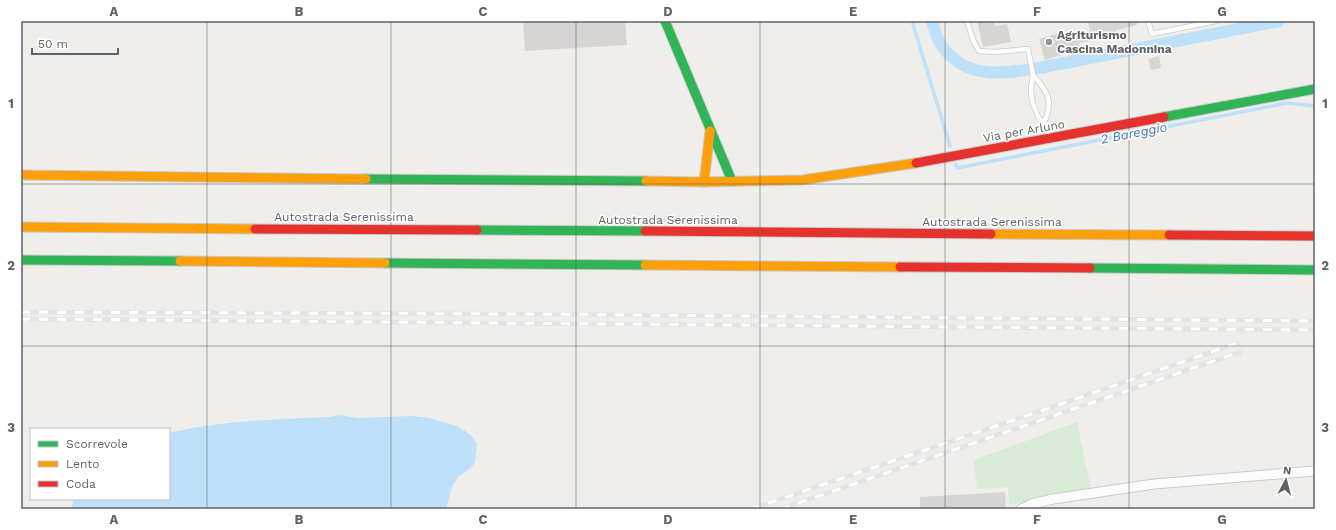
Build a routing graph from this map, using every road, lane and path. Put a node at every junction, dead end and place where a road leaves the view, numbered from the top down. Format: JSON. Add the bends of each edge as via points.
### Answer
{"nodes":[{"id":1,"x":665,"y":21,"type":"edge"},
{"id":2,"x":967,"y":21,"type":"edge"},
{"id":3,"x":1148,"y":21,"type":"edge"},
{"id":4,"x":1216,"y":21,"type":"edge"},
{"id":5,"x":1033,"y":75,"type":"junction"},
{"id":6,"x":1315,"y":89,"type":"edge"},
{"id":7,"x":1044,"y":123,"type":"junction"},
{"id":8,"x":710,"y":129,"type":"junction"},
{"id":9,"x":1050,"y":138,"type":"junction"},
{"id":10,"x":21,"y":175,"type":"edge"},
{"id":11,"x":734,"y":181,"type":"junction"},
{"id":12,"x":704,"y":182,"type":"junction"},
{"id":13,"x":21,"y":227,"type":"edge"},
{"id":14,"x":1315,"y":236,"type":"edge"},
{"id":15,"x":21,"y":260,"type":"edge"},
{"id":16,"x":1315,"y":270,"type":"edge"},
{"id":17,"x":1315,"y":471,"type":"edge"},
{"id":18,"x":1021,"y":509,"type":"edge"}],
"edges":[{"from":1,"to":8,"type":"main road"},
{"from":2,"to":5,"type":"lane","via":[[972,40],[979,51],[1028,49]]},
{"from":3,"to":4,"type":"lane","via":[[1152,34]]},
{"from":5,"to":7,"type":"lane","via":[[1032,101],[1039,119]]},
{"from":5,"to":7,"type":"lane","via":[[1044,87],[1050,103]]},
{"from":6,"to":9,"type":"main road","name":"Via per Arluno"},
{"from":7,"to":9,"type":"lane"},
{"from":8,"to":11,"type":"main road"},
{"from":8,"to":12,"type":"main road"},
{"from":9,"to":11,"type":"main road","name":"Via per Arluno","via":[[887,168],[802,180]]},
{"from":10,"to":12,"type":"main road","name":"Via per Arluno"},
{"from":11,"to":12,"type":"main road","name":"Via per Arluno"},
{"from":13,"to":14,"type":"main road","name":"Autostrada Serenissima"},
{"from":15,"to":16,"type":"main road"},
{"from":17,"to":18,"type":"street","via":[[1154,484],[1053,499]]}]}
